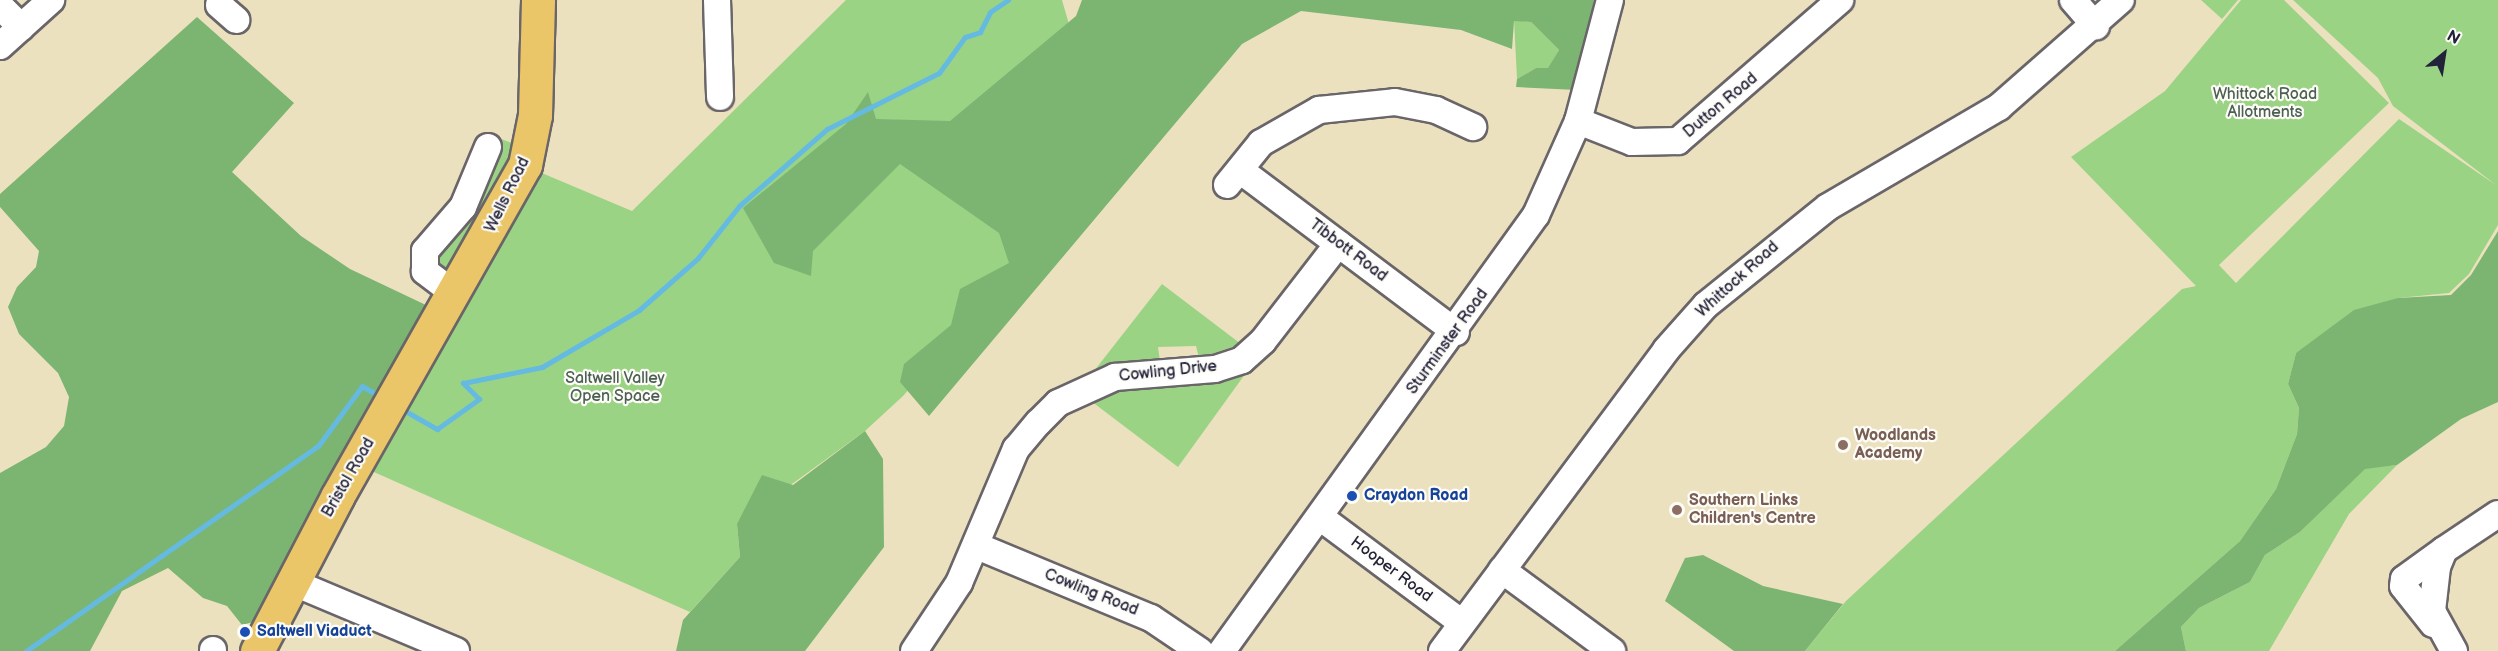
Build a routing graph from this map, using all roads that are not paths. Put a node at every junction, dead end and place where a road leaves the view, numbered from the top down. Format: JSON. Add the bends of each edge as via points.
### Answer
{"nodes":[{"id":1,"x":51,"y":0,"type":"edge"},
{"id":2,"x":538,"y":0,"type":"edge"},
{"id":3,"x":717,"y":0,"type":"edge"},
{"id":4,"x":1610,"y":0,"type":"edge"},
{"id":5,"x":1840,"y":0,"type":"edge"},
{"id":6,"x":2073,"y":0,"type":"edge"},
{"id":7,"x":2121,"y":0,"type":"edge"},
{"id":8,"x":0,"y":6,"type":"edge"},
{"id":9,"x":2096,"y":26,"type":"junction"},
{"id":10,"x":21,"y":27,"type":"junction"},
{"id":11,"x":0,"y":46,"type":"edge"},
{"id":12,"x":720,"y":97,"type":"dead end"},
{"id":13,"x":1578,"y":121,"type":"junction"},
{"id":14,"x":1473,"y":127,"type":"dead end"},
{"id":15,"x":488,"y":147,"type":"dead end"},
{"id":16,"x":1338,"y":244,"type":"junction"},
{"id":17,"x":451,"y":301,"type":"junction"},
{"id":18,"x":1456,"y":332,"type":"junction"},
{"id":19,"x":2498,"y":514,"type":"edge"},
{"id":20,"x":1320,"y":517,"type":"junction"},
{"id":21,"x":976,"y":546,"type":"junction"},
{"id":22,"x":1502,"y":570,"type":"junction"},
{"id":23,"x":292,"y":582,"type":"junction"},
{"id":24,"x":1462,"y":623,"type":"junction"},
{"id":25,"x":257,"y":651,"type":"edge"},
{"id":26,"x":456,"y":651,"type":"edge"},
{"id":27,"x":914,"y":651,"type":"edge"},
{"id":28,"x":1200,"y":651,"type":"edge"},
{"id":29,"x":1222,"y":651,"type":"edge"},
{"id":30,"x":1442,"y":651,"type":"edge"},
{"id":31,"x":1612,"y":651,"type":"edge"},
{"id":32,"x":2454,"y":651,"type":"edge"}],
"edges":[{"from":1,"to":10,"type":"street"},
{"from":2,"to":17,"type":"highway","name":"Wells Road","via":[[529,151]]},
{"from":3,"to":12,"type":"street"},
{"from":4,"to":13,"type":"street","name":"Sturminster Road"},
{"from":5,"to":13,"type":"street","name":"Dutton Road","via":[[1678,141],[1632,142]]},
{"from":6,"to":9,"type":"street"},
{"from":7,"to":9,"type":"street","name":"Whittock Road"},
{"from":8,"to":10,"type":"street"},
{"from":9,"to":22,"type":"street","name":"Whittock Road","via":[[2000,107],[1828,207],[1735,279],[1666,350]]},
{"from":10,"to":11,"type":"street"},
{"from":13,"to":18,"type":"street","name":"Sturminster Road","via":[[1536,215]]},
{"from":14,"to":16,"type":"street","name":"Tibbott Road","via":[[1436,110],[1395,102],[1354,102],[1287,124],[1261,143],[1234,178]]},
{"from":15,"to":17,"type":"street","via":[[444,213],[423,261]]},
{"from":16,"to":18,"type":"street","name":"Tibbott Road"},
{"from":16,"to":21,"type":"street","name":"Cowling Drive","via":[[1263,340],[1242,360],[1215,369],[1115,377],[1058,403],[1016,449]]},
{"from":17,"to":23,"type":"highway","name":"Bristol Road"},
{"from":18,"to":20,"type":"street","name":"Sturminster Road"},
{"from":19,"to":32,"type":"street","via":[[2444,550],[2430,598],[2435,626]]},
{"from":20,"to":24,"type":"street","name":"Hooper Road"},
{"from":20,"to":29,"type":"street","name":"Sturminster Road"},
{"from":21,"to":27,"type":"street","name":"Cowling Drive"},
{"from":21,"to":28,"type":"street","name":"Cowling Road","via":[[1151,618]]},
{"from":22,"to":24,"type":"street","name":"Whittock Road"},
{"from":22,"to":31,"type":"street"},
{"from":23,"to":25,"type":"highway","name":"Bristol Road"},
{"from":23,"to":26,"type":"street"},
{"from":24,"to":30,"type":"street","name":"Whittock Road"}]}
